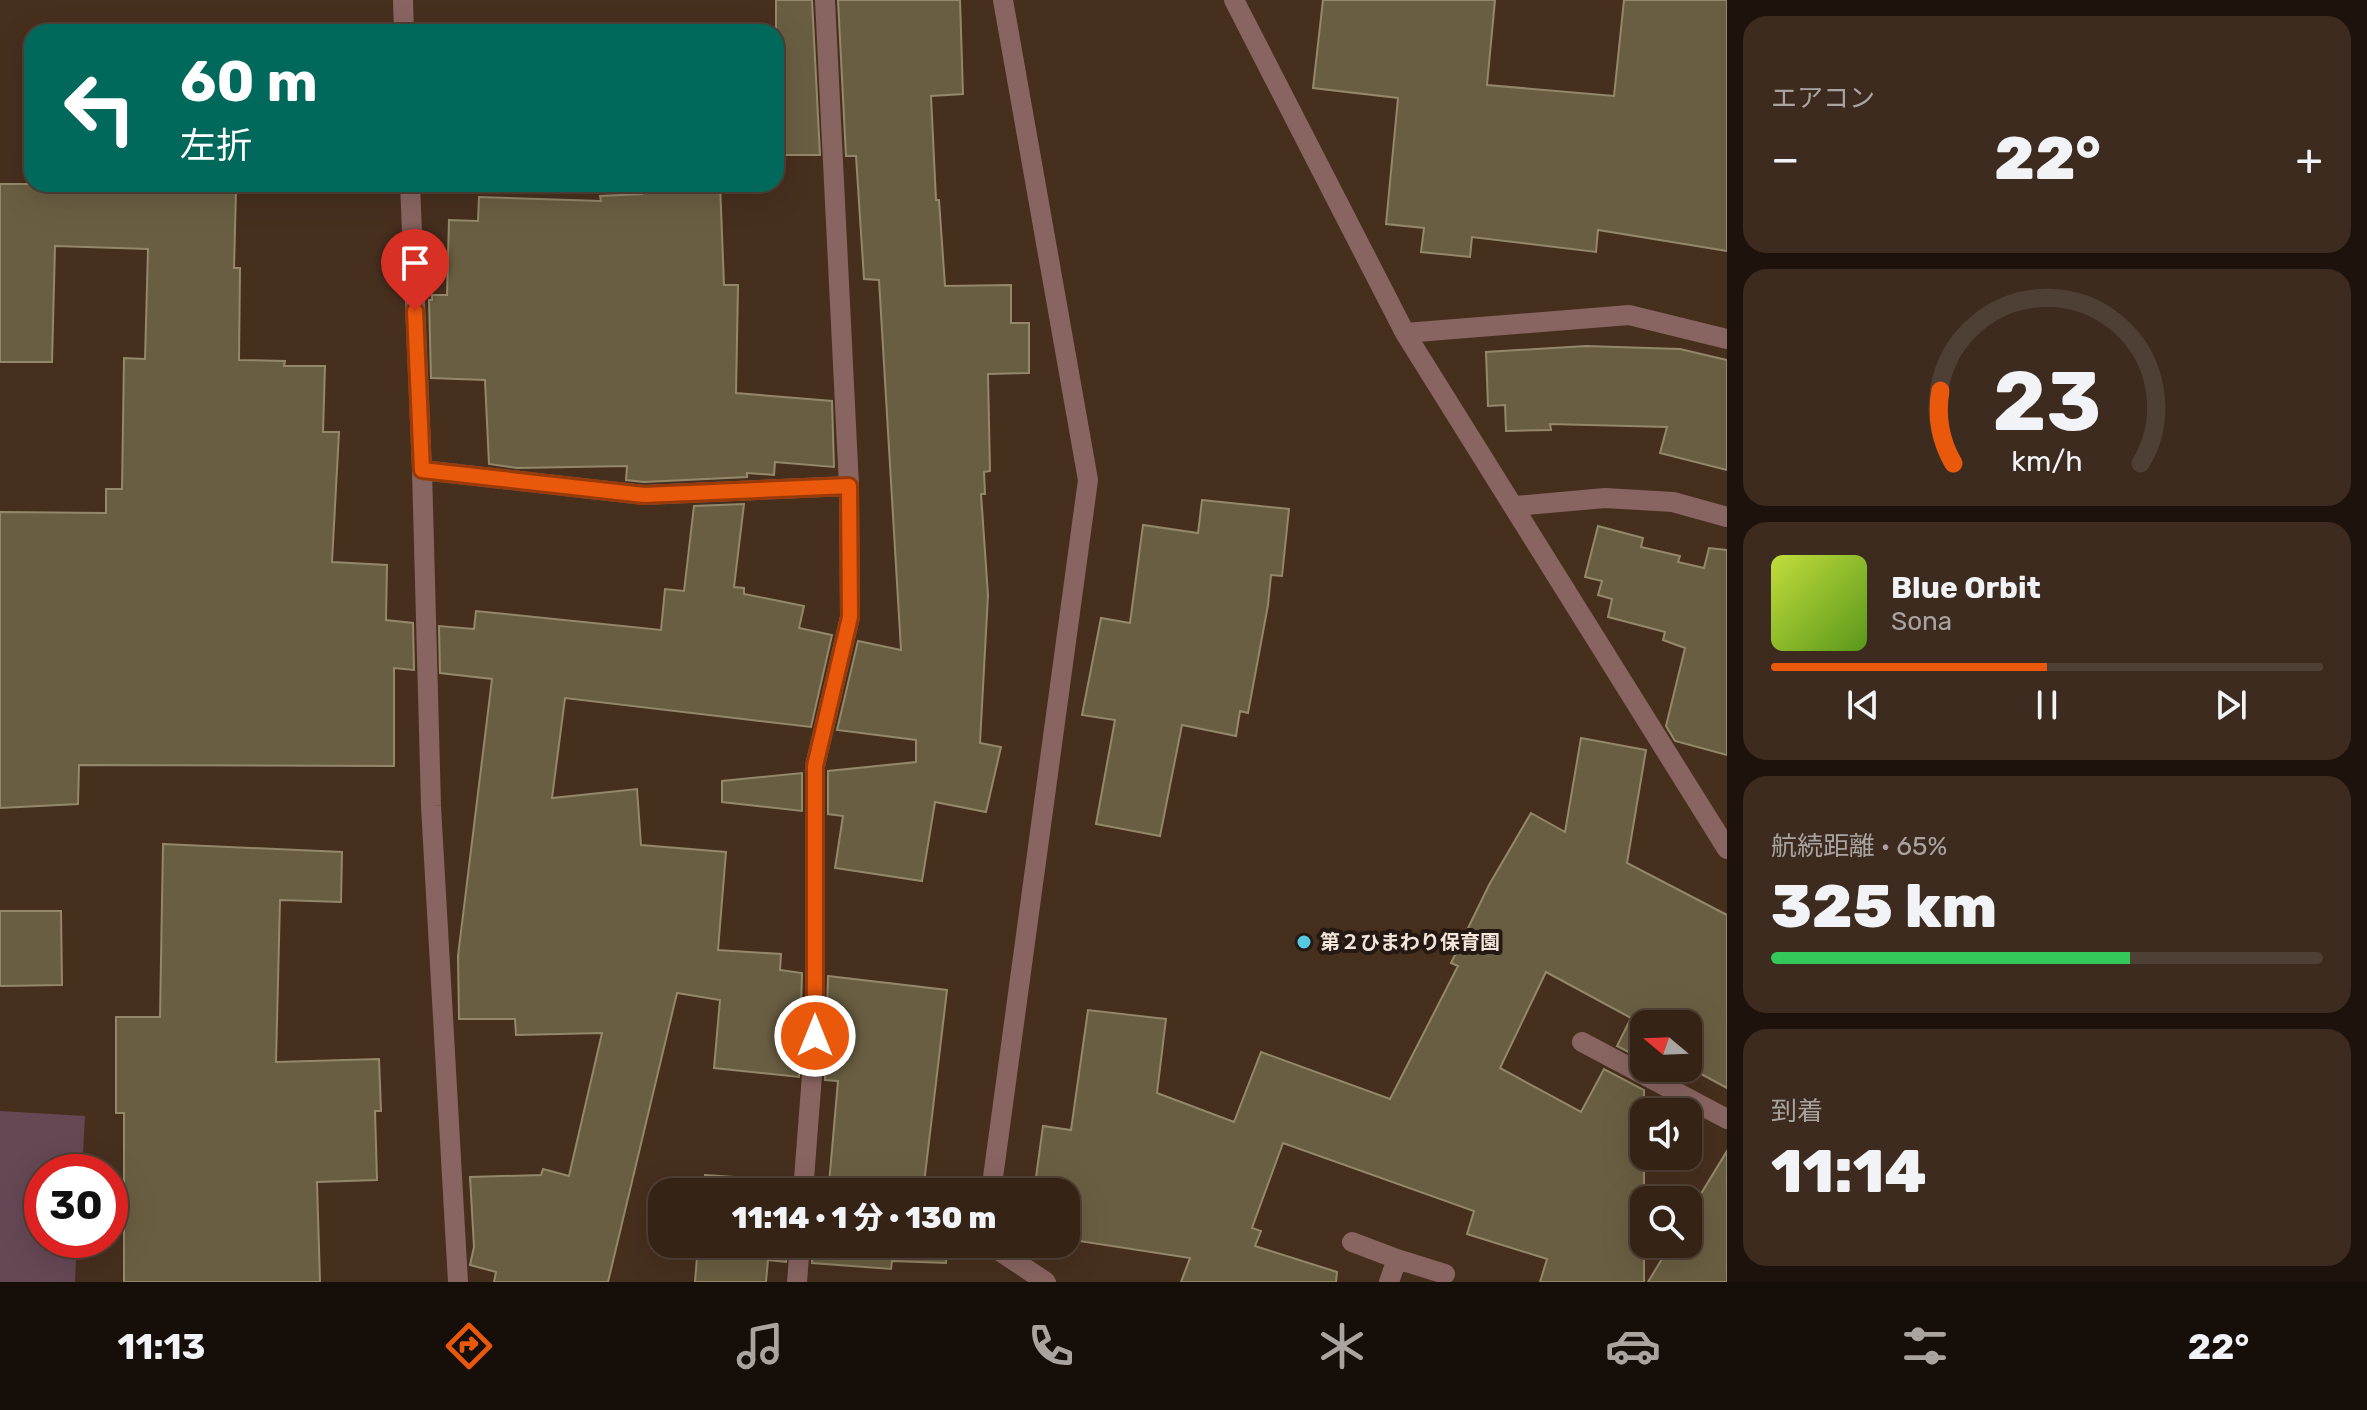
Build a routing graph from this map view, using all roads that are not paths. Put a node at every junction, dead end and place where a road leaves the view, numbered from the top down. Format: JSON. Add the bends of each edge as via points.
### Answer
{"nodes":[{"id":1,"x":403,"y":0,"type":"edge"},
{"id":2,"x":825,"y":0,"type":"edge"},
{"id":3,"x":1003,"y":0,"type":"edge"},
{"id":4,"x":1234,"y":0,"type":"edge"},
{"id":5,"x":404,"y":24,"type":"edge"},
{"id":6,"x":410,"y":192,"type":"edge"},
{"id":7,"x":1405,"y":333,"type":"junction"},
{"id":8,"x":1727,"y":339,"type":"edge"},
{"id":9,"x":422,"y":470,"type":"junction"},
{"id":10,"x":849,"y":486,"type":"junction"},
{"id":11,"x":1515,"y":506,"type":"junction"},
{"id":12,"x":1727,"y":517,"type":"edge"},
{"id":13,"x":1727,"y":849,"type":"edge"},
{"id":14,"x":1582,"y":1042,"type":"dead end"},
{"id":15,"x":1727,"y":1119,"type":"edge"},
{"id":16,"x":804,"y":1178,"type":"edge"},
{"id":17,"x":993,"y":1178,"type":"edge"},
{"id":18,"x":1352,"y":1242,"type":"dead end"},
{"id":19,"x":799,"y":1258,"type":"edge"},
{"id":20,"x":1010,"y":1258,"type":"edge"},
{"id":21,"x":1397,"y":1259,"type":"junction"},
{"id":22,"x":1445,"y":1274,"type":"dead end"},
{"id":23,"x":458,"y":1282,"type":"edge"},
{"id":24,"x":797,"y":1282,"type":"edge"},
{"id":25,"x":1046,"y":1282,"type":"edge"},
{"id":26,"x":1389,"y":1282,"type":"edge"}],
"edges":[{"from":1,"to":5,"type":"street"},
{"from":2,"to":10,"type":"street"},
{"from":3,"to":17,"type":"street","via":[[1088,480]]},
{"from":4,"to":7,"type":"street"},
{"from":6,"to":9,"type":"street"},
{"from":7,"to":8,"type":"street","via":[[1629,315]]},
{"from":7,"to":11,"type":"street"},
{"from":9,"to":10,"type":"street","via":[[644,495]]},
{"from":9,"to":23,"type":"street","via":[[431,806]]},
{"from":10,"to":16,"type":"street","via":[[850,617],[815,766],[815,1036]]},
{"from":11,"to":12,"type":"street","via":[[1605,498],[1673,502]]},
{"from":11,"to":13,"type":"street"},
{"from":14,"to":15,"type":"street"},
{"from":18,"to":21,"type":"street"},
{"from":19,"to":24,"type":"street"},
{"from":20,"to":25,"type":"street"},
{"from":21,"to":22,"type":"street"},
{"from":21,"to":26,"type":"street"}]}
